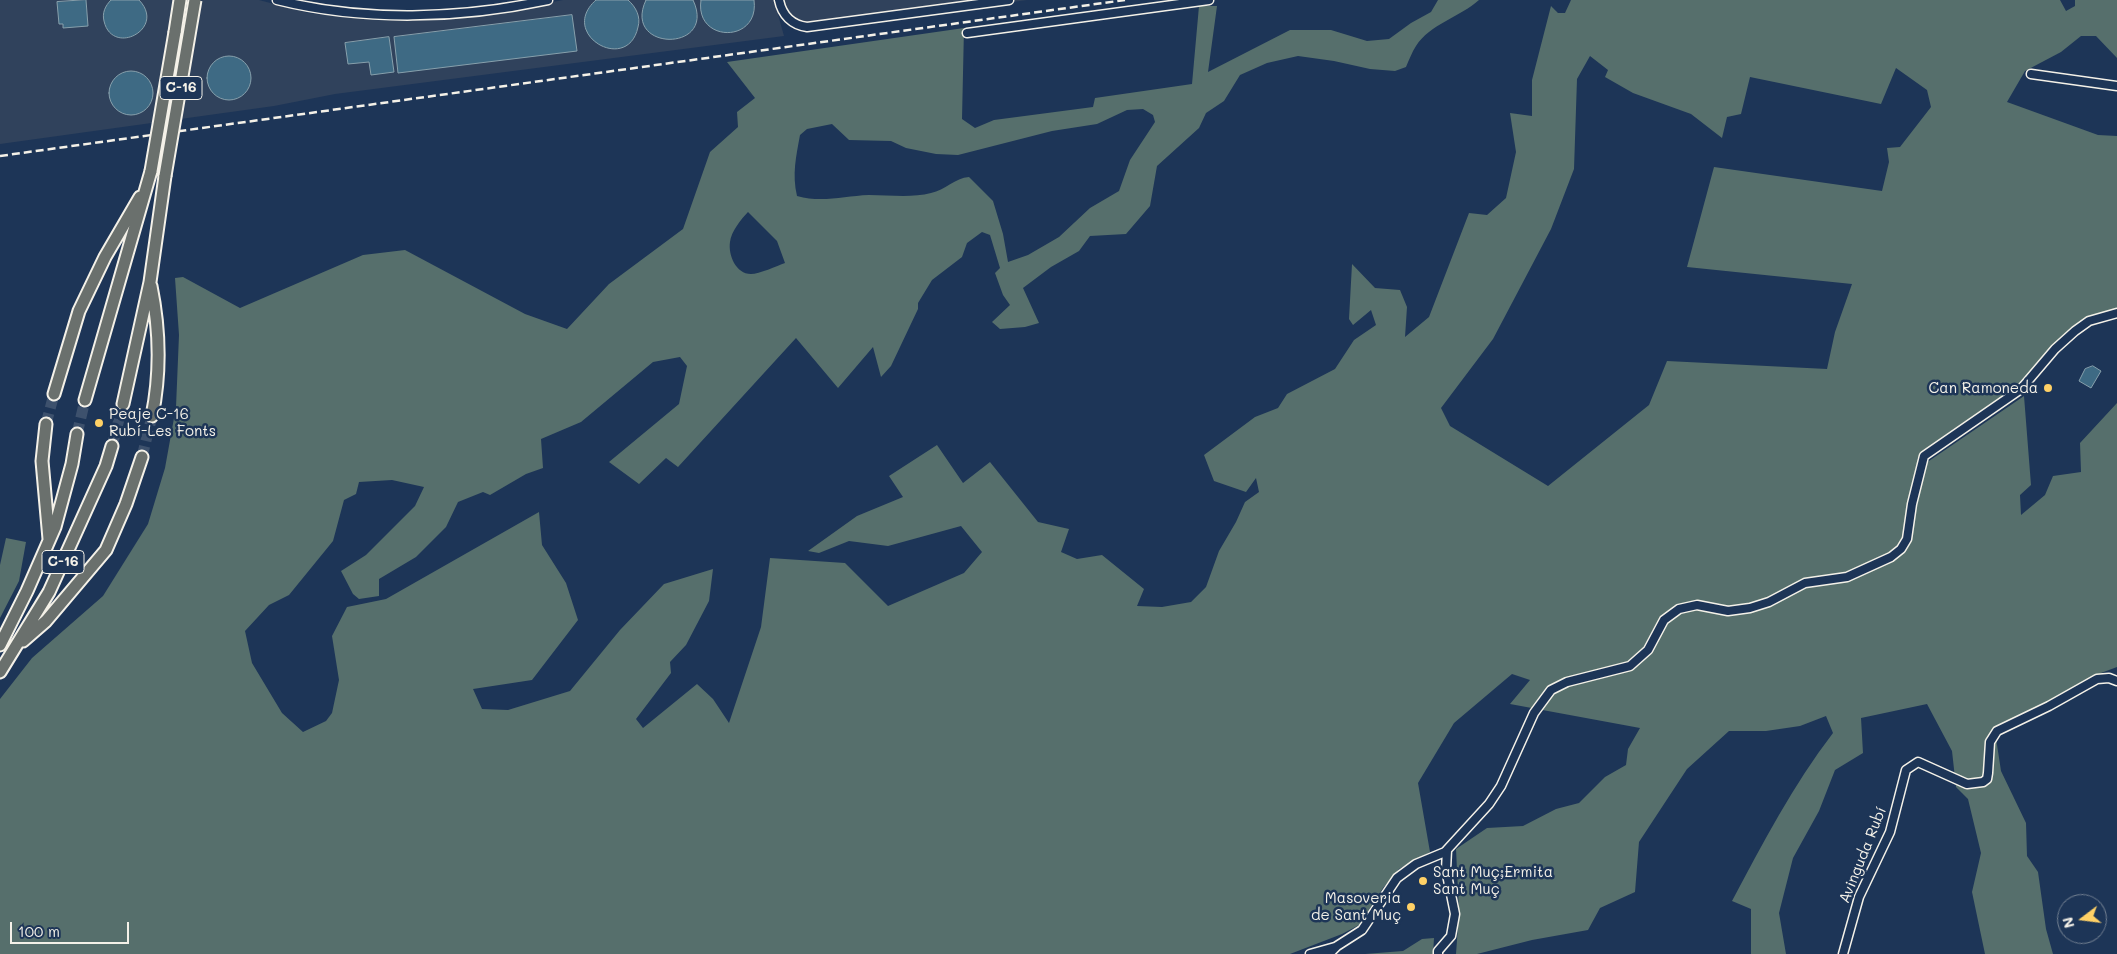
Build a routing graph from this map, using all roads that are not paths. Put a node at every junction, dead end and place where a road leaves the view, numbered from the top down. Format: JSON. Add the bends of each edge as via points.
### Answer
{"nodes":[{"id":1,"x":180,"y":0,"type":"edge"},
{"id":2,"x":195,"y":0,"type":"edge"},
{"id":3,"x":277,"y":0,"type":"edge"},
{"id":4,"x":548,"y":0,"type":"edge"},
{"id":5,"x":779,"y":0,"type":"edge"},
{"id":6,"x":1009,"y":0,"type":"edge"},
{"id":7,"x":1210,"y":0,"type":"edge"},
{"id":8,"x":967,"y":33,"type":"dead end"},
{"id":9,"x":2031,"y":74,"type":"dead end"},
{"id":10,"x":2117,"y":86,"type":"edge"},
{"id":11,"x":148,"y":185,"type":"junction"},
{"id":12,"x":150,"y":282,"type":"junction"},
{"id":13,"x":2117,"y":313,"type":"edge"},
{"id":14,"x":54,"y":394,"type":"tunnel mouth"},
{"id":15,"x":85,"y":400,"type":"tunnel mouth"},
{"id":16,"x":123,"y":404,"type":"tunnel mouth"},
{"id":17,"x":152,"y":416,"type":"tunnel mouth"},
{"id":18,"x":46,"y":424,"type":"tunnel mouth"},
{"id":19,"x":77,"y":434,"type":"tunnel mouth"},
{"id":20,"x":112,"y":446,"type":"tunnel mouth"},
{"id":21,"x":142,"y":457,"type":"tunnel mouth"},
{"id":22,"x":49,"y":540,"type":"junction"},
{"id":23,"x":0,"y":644,"type":"edge"},
{"id":24,"x":17,"y":645,"type":"junction"},
{"id":25,"x":0,"y":672,"type":"edge"},
{"id":26,"x":2117,"y":681,"type":"edge"},
{"id":27,"x":1447,"y":850,"type":"junction"},
{"id":28,"x":1340,"y":944,"type":"junction"},
{"id":29,"x":1846,"y":952,"type":"edge"},
{"id":30,"x":1310,"y":954,"type":"edge"},
{"id":31,"x":1329,"y":954,"type":"edge"},
{"id":32,"x":1438,"y":954,"type":"edge"}],
"edges":[{"from":1,"to":11,"type":"highway","number":"C-16","bridge":true},
{"from":2,"to":12,"type":"highway","number":"C-16","bridge":true},
{"from":3,"to":4,"type":"street","via":[[338,12],[390,14],[494,10]]},
{"from":5,"to":6,"type":"street","via":[[788,19],[807,27]]},
{"from":7,"to":8,"type":"street"},
{"from":9,"to":10,"type":"street"},
{"from":11,"to":14,"type":"highway","number":"C-16","via":[[127,217],[79,311]]},
{"from":11,"to":15,"type":"highway","number":"C-16"},
{"from":12,"to":16,"type":"highway","number":"C-16"},
{"from":12,"to":17,"type":"highway","number":"C-16","via":[[158,317],[159,383]]},
{"from":13,"to":27,"type":"street","via":[[2090,321],[2075,331],[2021,389],[1924,456],[1907,539],[1891,557],[1847,577],[1805,583],[1750,608],[1728,611],[1697,605],[1679,608],[1664,620],[1648,650],[1630,666],[1567,682],[1551,690],[1534,713],[1496,796]]},
{"from":18,"to":22,"type":"highway","number":"C-16","via":[[42,461]]},
{"from":19,"to":22,"type":"highway","number":"C-16","via":[[65,491]]},
{"from":20,"to":24,"type":"highway","number":"C-16","via":[[49,592]]},
{"from":21,"to":24,"type":"highway","number":"C-16","via":[[106,550],[46,621]]},
{"from":22,"to":23,"type":"highway","number":"C-16"},
{"from":24,"to":25,"type":"highway","number":"C-16"},
{"from":26,"to":29,"type":"street","name":"Avinguda Rubí","via":[[2097,679],[1997,731],[1990,742],[1987,779],[1983,782],[1967,784],[1918,762],[1906,770],[1890,832],[1859,897]]},
{"from":27,"to":28,"type":"street","via":[[1402,872],[1392,882],[1368,923]]},
{"from":27,"to":32,"type":"street","via":[[1446,870],[1455,914],[1452,936]]},
{"from":28,"to":30,"type":"street"},
{"from":28,"to":31,"type":"street"}]}
